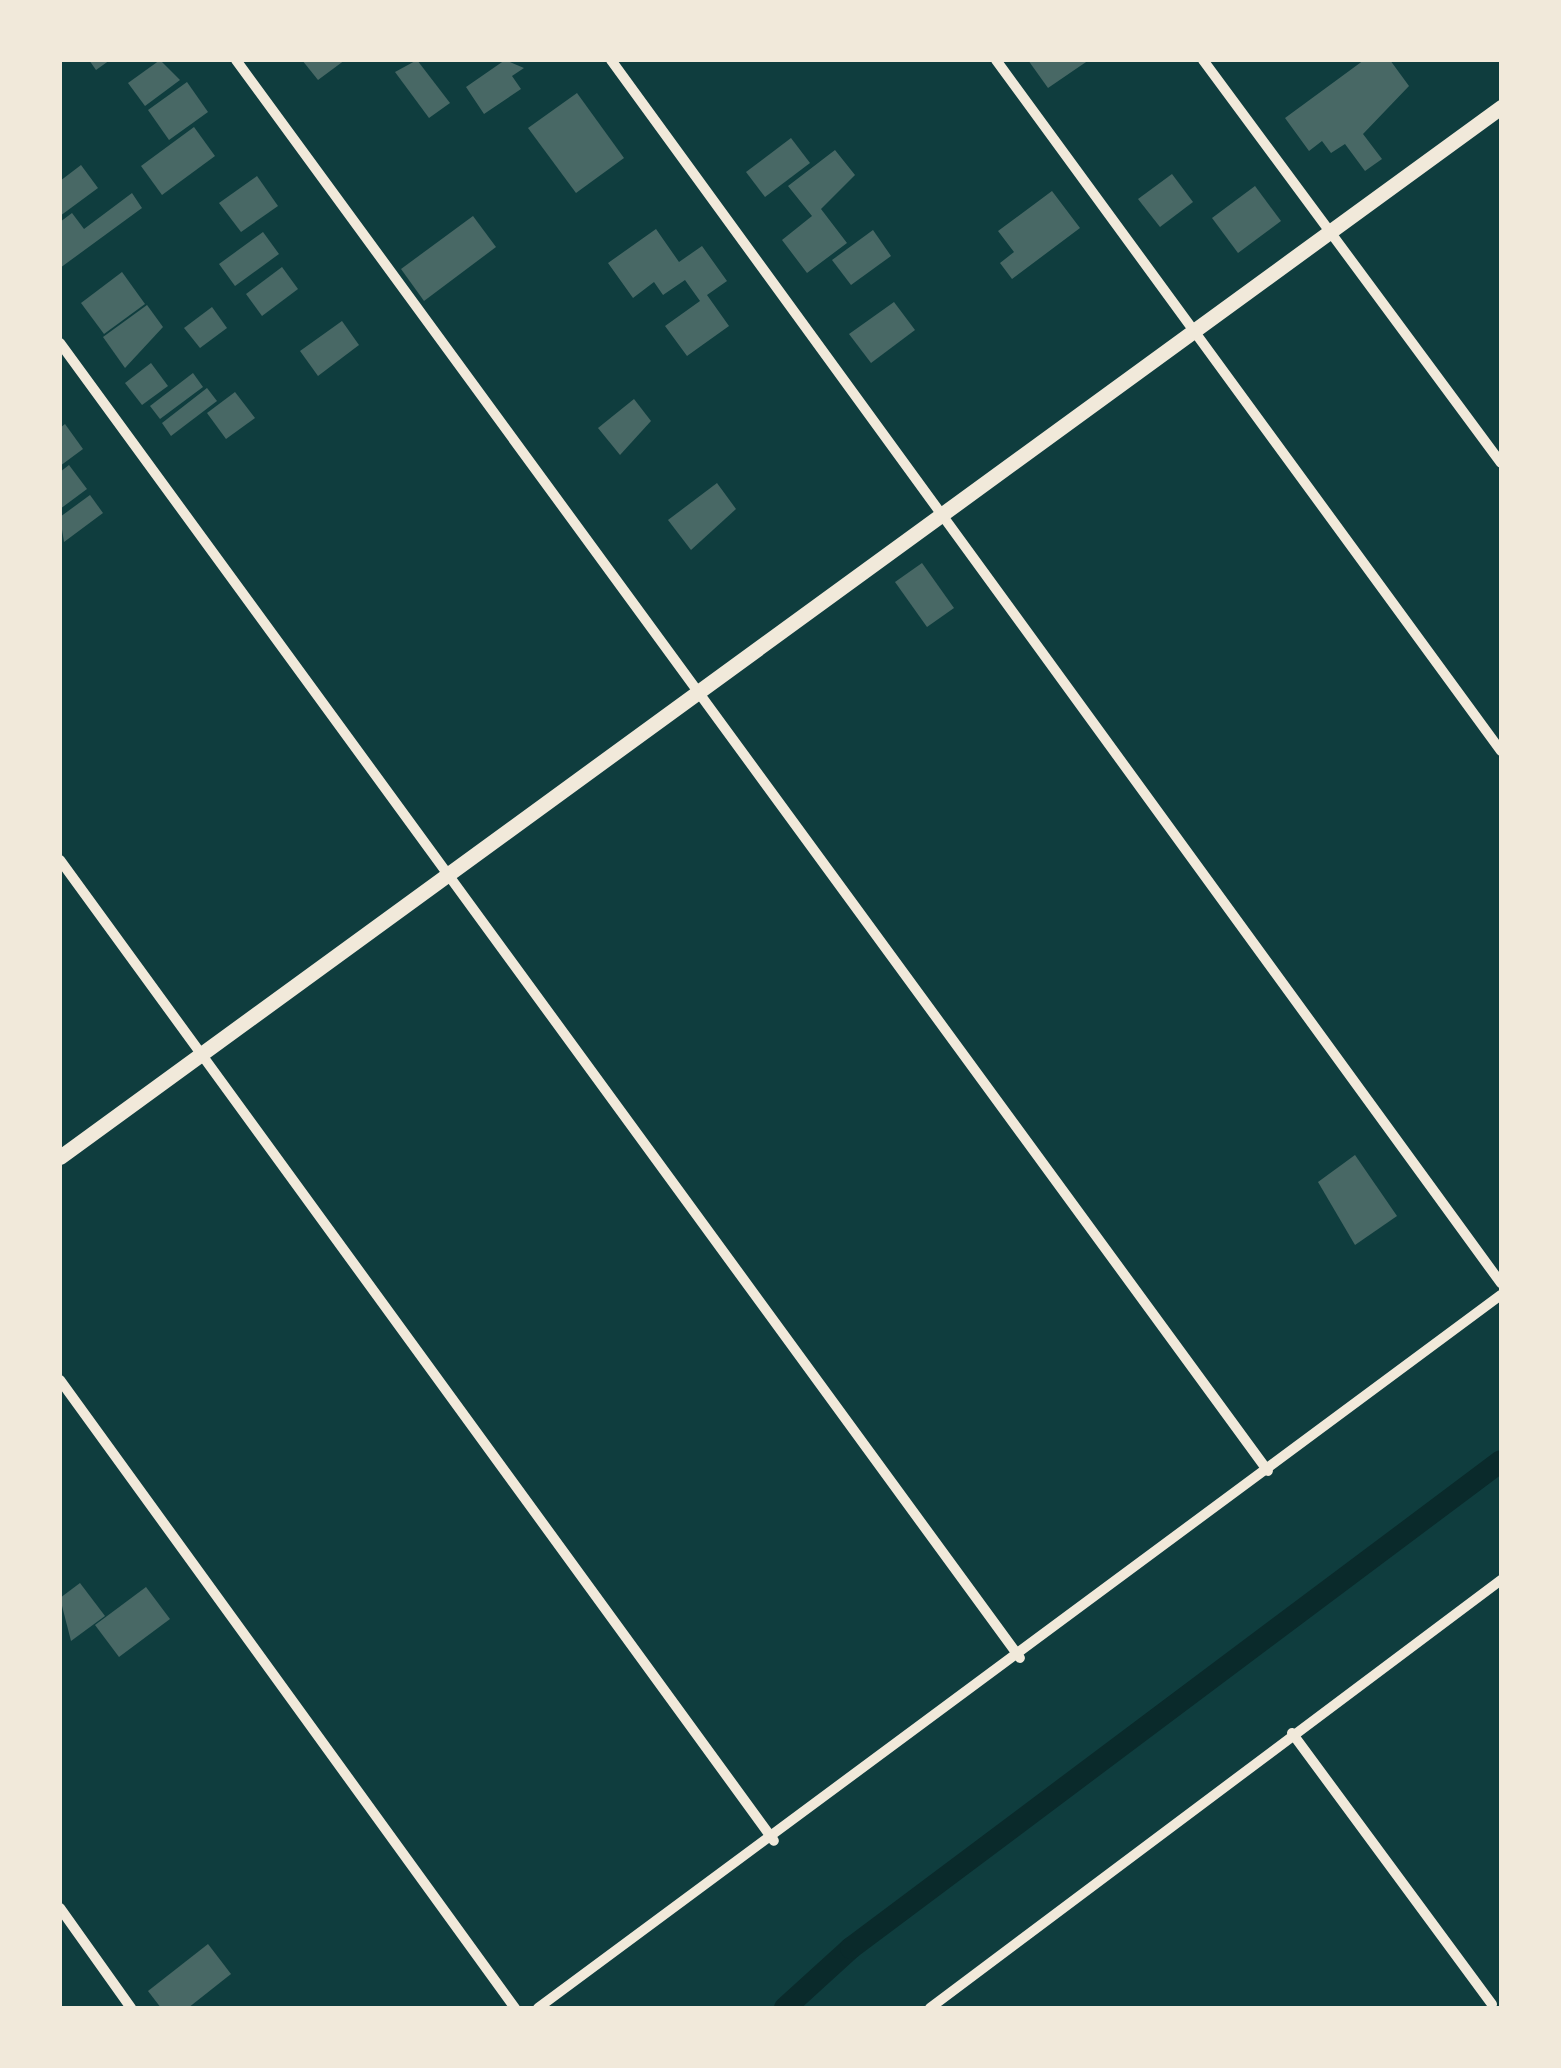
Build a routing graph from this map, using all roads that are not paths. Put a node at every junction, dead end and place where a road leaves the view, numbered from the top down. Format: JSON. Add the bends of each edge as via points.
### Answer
{"nodes":[{"id":1,"x":236,"y":60,"type":"edge"},
{"id":2,"x":611,"y":60,"type":"edge"},
{"id":3,"x":996,"y":60,"type":"edge"},
{"id":4,"x":1203,"y":60,"type":"edge"},
{"id":5,"x":1501,"y":107,"type":"edge"},
{"id":6,"x":1329,"y":232,"type":"junction"},
{"id":7,"x":1196,"y":333,"type":"junction"},
{"id":8,"x":60,"y":342,"type":"edge"},
{"id":9,"x":1501,"y":464,"type":"edge"},
{"id":10,"x":941,"y":520,"type":"junction"},
{"id":11,"x":700,"y":696,"type":"junction"},
{"id":12,"x":1501,"y":751,"type":"edge"},
{"id":13,"x":60,"y":860,"type":"edge"},
{"id":14,"x":449,"y":878,"type":"junction"},
{"id":15,"x":201,"y":1056,"type":"junction"},
{"id":16,"x":60,"y":1158,"type":"edge"},
{"id":17,"x":1501,"y":1284,"type":"edge"},
{"id":18,"x":1501,"y":1295,"type":"edge"},
{"id":19,"x":60,"y":1380,"type":"edge"},
{"id":20,"x":1268,"y":1470,"type":"junction"},
{"id":21,"x":1501,"y":1580,"type":"edge"},
{"id":22,"x":1020,"y":1658,"type":"junction"},
{"id":23,"x":1292,"y":1733,"type":"junction"},
{"id":24,"x":774,"y":1841,"type":"junction"},
{"id":25,"x":60,"y":1908,"type":"edge"},
{"id":26,"x":1493,"y":2003,"type":"edge"},
{"id":27,"x":132,"y":2008,"type":"edge"},
{"id":28,"x":515,"y":2008,"type":"edge"},
{"id":29,"x":538,"y":2008,"type":"edge"},
{"id":30,"x":930,"y":2008,"type":"edge"}],
"edges":[{"from":1,"to":11,"type":"street"},
{"from":2,"to":10,"type":"street"},
{"from":3,"to":7,"type":"street"},
{"from":4,"to":6,"type":"street"},
{"from":5,"to":6,"type":"street"},
{"from":6,"to":7,"type":"street"},
{"from":6,"to":9,"type":"street"},
{"from":7,"to":10,"type":"street"},
{"from":7,"to":12,"type":"street"},
{"from":8,"to":14,"type":"street"},
{"from":10,"to":11,"type":"street"},
{"from":10,"to":17,"type":"street"},
{"from":11,"to":14,"type":"street"},
{"from":11,"to":20,"type":"street"},
{"from":13,"to":15,"type":"street"},
{"from":14,"to":15,"type":"street"},
{"from":14,"to":22,"type":"street"},
{"from":15,"to":16,"type":"street"},
{"from":15,"to":24,"type":"street"},
{"from":18,"to":20,"type":"street"},
{"from":19,"to":28,"type":"street"},
{"from":20,"to":22,"type":"street"},
{"from":21,"to":23,"type":"street"},
{"from":22,"to":24,"type":"street"},
{"from":23,"to":26,"type":"street"},
{"from":23,"to":30,"type":"street"},
{"from":24,"to":29,"type":"street"},
{"from":25,"to":27,"type":"street"}]}
